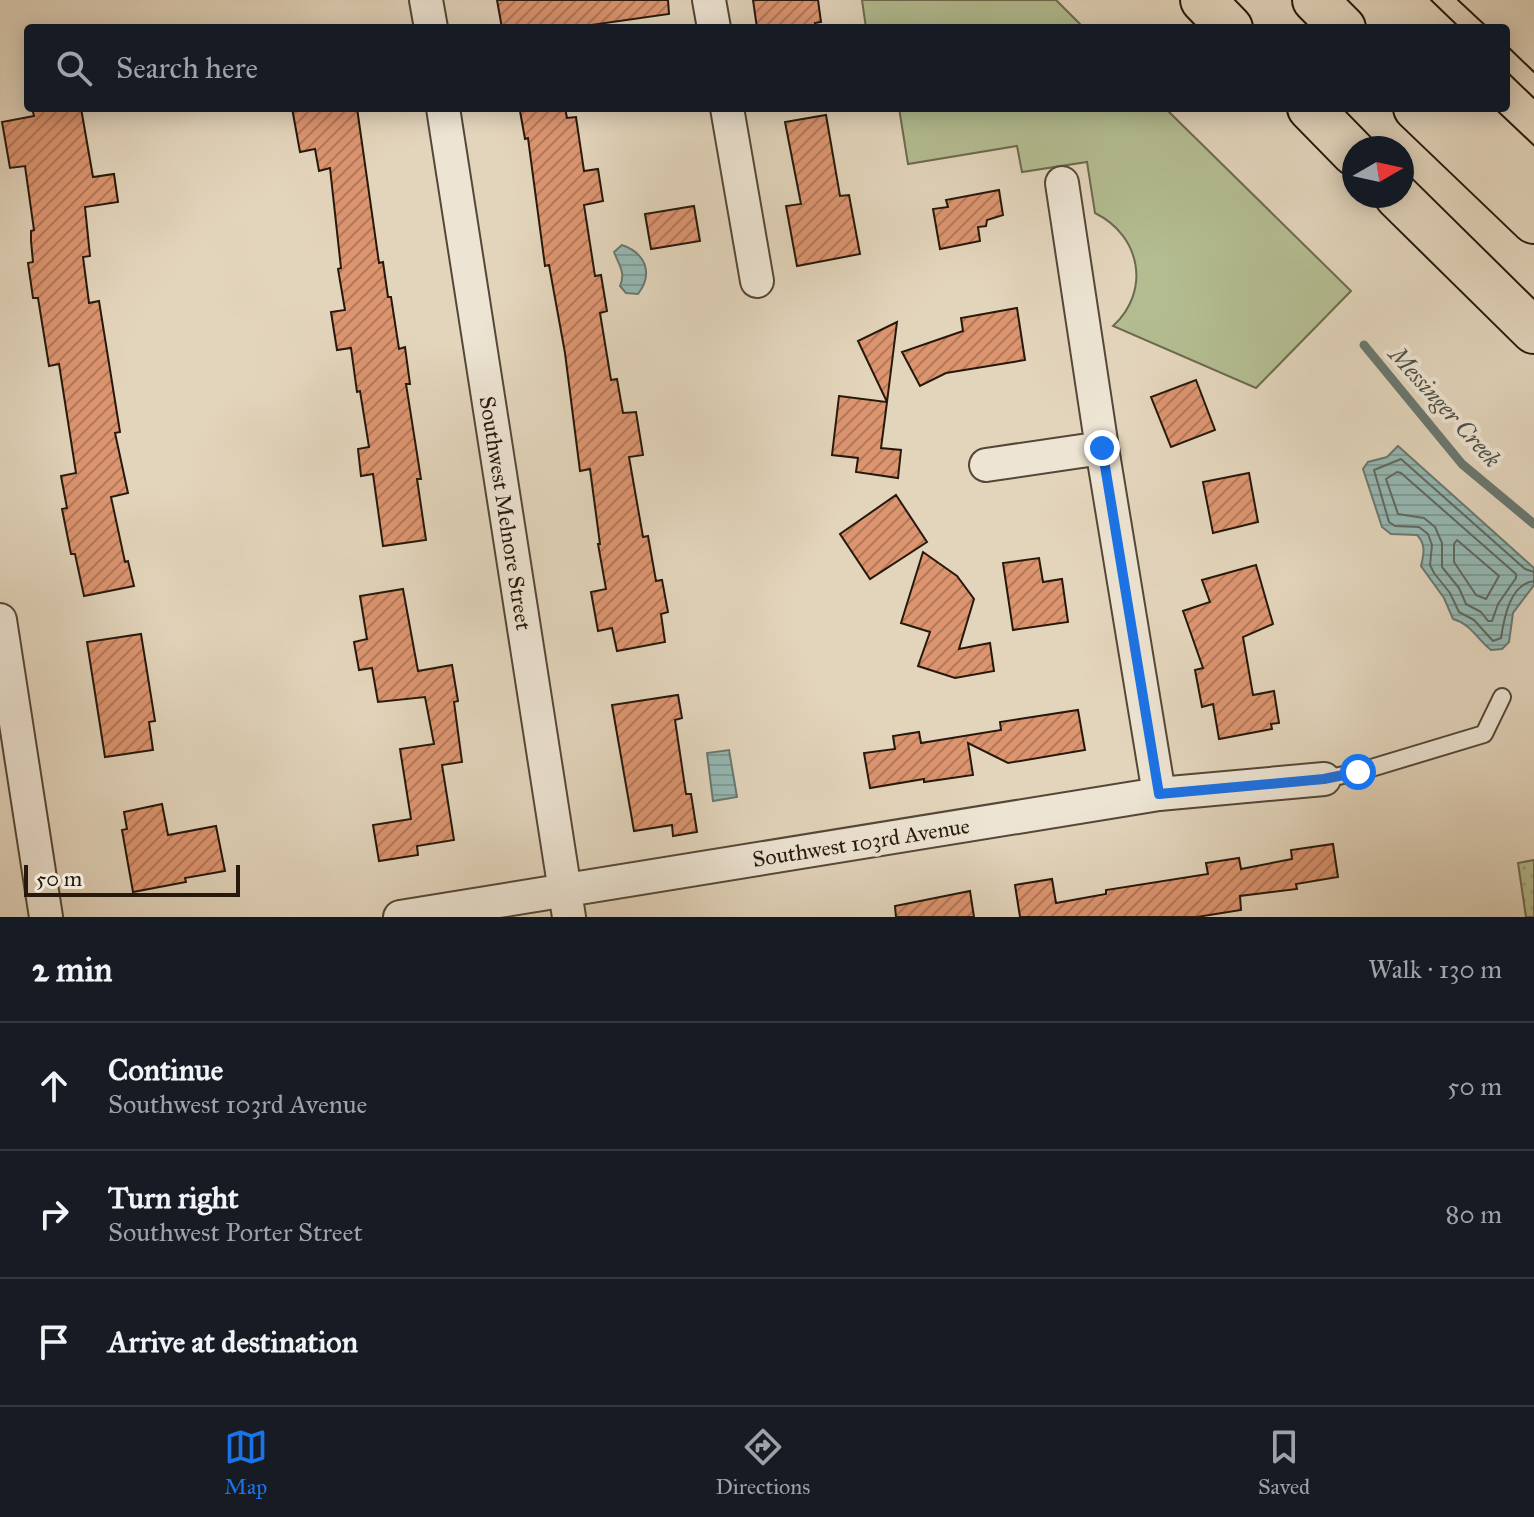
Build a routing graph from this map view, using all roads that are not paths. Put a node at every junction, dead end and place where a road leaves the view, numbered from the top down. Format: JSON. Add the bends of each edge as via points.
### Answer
{"nodes":[{"id":1,"x":426,"y":0,"type":"edge"},
{"id":2,"x":709,"y":0,"type":"edge"},
{"id":3,"x":1203,"y":0,"type":"edge"},
{"id":4,"x":1315,"y":0,"type":"edge"},
{"id":5,"x":430,"y":24,"type":"edge"},
{"id":6,"x":713,"y":24,"type":"edge"},
{"id":7,"x":1226,"y":24,"type":"edge"},
{"id":8,"x":1339,"y":24,"type":"edge"},
{"id":9,"x":444,"y":112,"type":"edge"},
{"id":10,"x":728,"y":112,"type":"edge"},
{"id":11,"x":1314,"y":112,"type":"edge"},
{"id":12,"x":1420,"y":112,"type":"edge"},
{"id":13,"x":1465,"y":112,"type":"edge"},
{"id":14,"x":1342,"y":141,"type":"edge"},
{"id":15,"x":1534,"y":177,"type":"edge"},
{"id":16,"x":1062,"y":183,"type":"dead end"},
{"id":17,"x":1409,"y":208,"type":"edge"},
{"id":18,"x":1534,"y":221,"type":"edge"},
{"id":19,"x":757,"y":281,"type":"dead end"},
{"id":20,"x":1534,"y":331,"type":"edge"},
{"id":21,"x":1102,"y":448,"type":"junction"},
{"id":22,"x":986,"y":465,"type":"dead end"},
{"id":23,"x":0,"y":620,"type":"edge"},
{"id":24,"x":1502,"y":697,"type":"dead end"},
{"id":25,"x":1324,"y":779,"type":"joint"},
{"id":26,"x":1159,"y":794,"type":"junction"},
{"id":27,"x":566,"y":903,"type":"edge"},
{"id":28,"x":46,"y":917,"type":"edge"},
{"id":29,"x":400,"y":917,"type":"edge"}],
"edges":[{"from":1,"to":5,"type":"street"},
{"from":2,"to":6,"type":"street"},
{"from":3,"to":7,"type":"highway"},
{"from":4,"to":8,"type":"highway"},
{"from":9,"to":27,"type":"street","name":"Southwest Melnore Street"},
{"from":10,"to":19,"type":"street"},
{"from":11,"to":14,"type":"highway"},
{"from":12,"to":18,"type":"highway"},
{"from":13,"to":15,"type":"highway"},
{"from":16,"to":21,"type":"street"},
{"from":17,"to":20,"type":"highway"},
{"from":21,"to":22,"type":"street"},
{"from":21,"to":26,"type":"street"},
{"from":23,"to":28,"type":"street"},
{"from":24,"to":25,"type":"lane","via":[[1484,734]]},
{"from":25,"to":26,"type":"street","name":"Southwest 103rd Avenue"},
{"from":26,"to":27,"type":"street","name":"Southwest 103rd Avenue"},
{"from":27,"to":29,"type":"street","name":"Southwest 103rd Avenue"}]}
